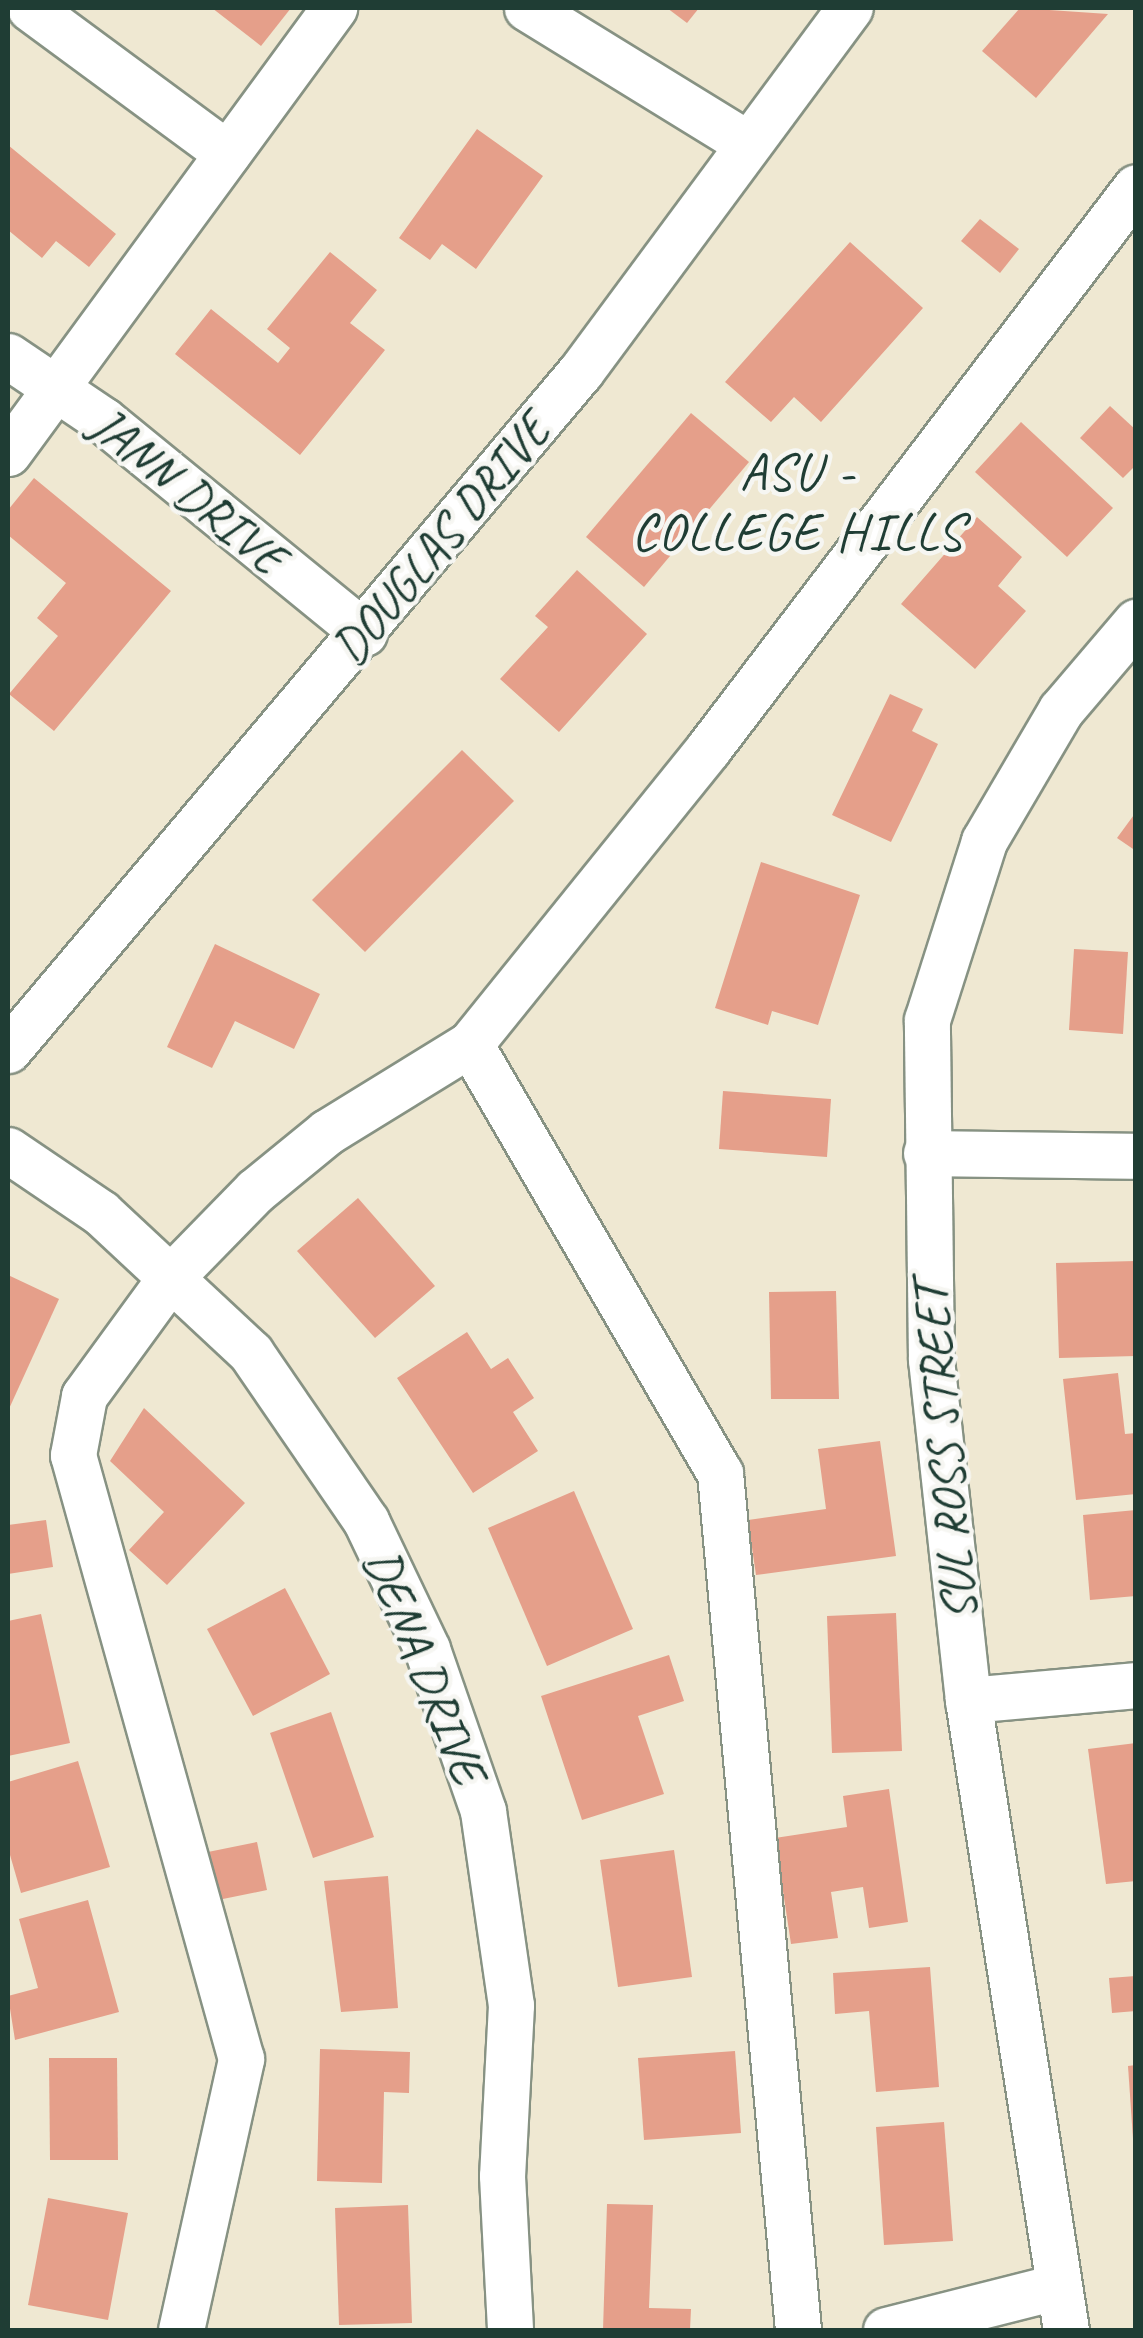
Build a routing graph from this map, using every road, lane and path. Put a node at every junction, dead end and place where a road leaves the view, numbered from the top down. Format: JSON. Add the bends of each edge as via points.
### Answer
{"nodes":[{"id":1,"x":30,"y":8,"type":"edge"},
{"id":2,"x":334,"y":8,"type":"edge"},
{"id":3,"x":528,"y":8,"type":"edge"},
{"id":4,"x":850,"y":8,"type":"edge"},
{"id":5,"x":745,"y":142,"type":"junction"},
{"id":6,"x":227,"y":153,"type":"junction"},
{"id":7,"x":1136,"y":187,"type":"edge"},
{"id":8,"x":8,"y":356,"type":"edge"},
{"id":9,"x":54,"y":387,"type":"junction"},
{"id":10,"x":8,"y":453,"type":"edge"},
{"id":11,"x":1136,"y":622,"type":"edge"},
{"id":12,"x":364,"y":633,"type":"junction"},
{"id":13,"x":470,"y":1044,"type":"junction"},
{"id":14,"x":8,"y":1050,"type":"edge"},
{"id":15,"x":8,"y":1150,"type":"edge"},
{"id":16,"x":926,"y":1153,"type":"junction"},
{"id":17,"x":1136,"y":1156,"type":"edge"},
{"id":18,"x":170,"y":1278,"type":"junction"},
{"id":19,"x":1136,"y":1685,"type":"edge"},
{"id":20,"x":968,"y":1700,"type":"junction"},
{"id":21,"x":1056,"y":2287,"type":"junction"},
{"id":22,"x":181,"y":2330,"type":"edge"},
{"id":23,"x":510,"y":2330,"type":"edge"},
{"id":24,"x":798,"y":2330,"type":"edge"},
{"id":25,"x":886,"y":2330,"type":"edge"},
{"id":26,"x":1066,"y":2330,"type":"edge"}],
"edges":[{"from":1,"to":6,"type":"street"},
{"from":2,"to":6,"type":"street"},
{"from":3,"to":5,"type":"street"},
{"from":4,"to":5,"type":"street","name":"DOUGLAS DRIVE"},
{"from":5,"to":12,"type":"street","name":"DOUGLAS DRIVE","via":[[581,370]]},
{"from":6,"to":9,"type":"street"},
{"from":7,"to":13,"type":"street","via":[[708,750]]},
{"from":8,"to":9,"type":"street","name":"JANN DRIVE"},
{"from":9,"to":10,"type":"street"},
{"from":9,"to":12,"type":"street","name":"JANN DRIVE"},
{"from":11,"to":16,"type":"street","name":"SUL ROSS STREET","via":[[1061,710],[984,841],[927,1020]]},
{"from":12,"to":14,"type":"street","name":"DOUGLAS DRIVE"},
{"from":13,"to":18,"type":"street","via":[[327,1132]]},
{"from":13,"to":24,"type":"street","via":[[720,1473]]},
{"from":15,"to":18,"type":"street","name":"DENA DRIVE","via":[[100,1213]]},
{"from":16,"to":17,"type":"street"},
{"from":16,"to":20,"type":"street","name":"SUL ROSS STREET","via":[[932,1360]]},
{"from":18,"to":22,"type":"street","via":[[84,1396],[73,1456],[241,2059]]},
{"from":18,"to":23,"type":"street","name":"DENA DRIVE","via":[[252,1354],[366,1521],[427,1648],[483,1811],[512,2004],[502,2176]]},
{"from":19,"to":20,"type":"street"},
{"from":20,"to":21,"type":"street","name":"SUL ROSS STREET"},
{"from":21,"to":25,"type":"street"},
{"from":21,"to":26,"type":"street","name":"SUL ROSS STREET"}]}
